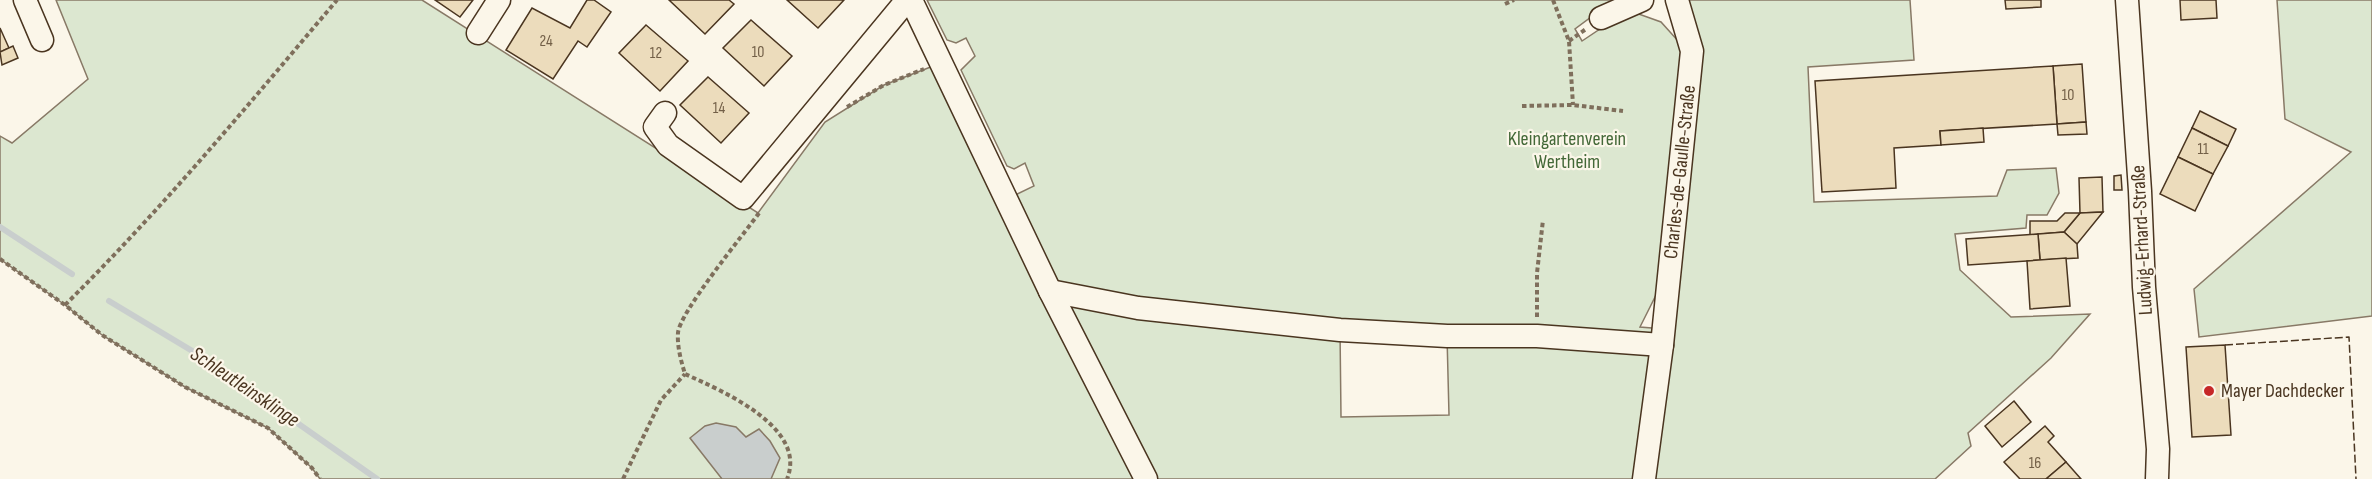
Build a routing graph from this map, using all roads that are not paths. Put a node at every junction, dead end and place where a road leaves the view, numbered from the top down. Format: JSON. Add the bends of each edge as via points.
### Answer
{"nodes":[{"id":1,"x":25,"y":0,"type":"edge"},
{"id":2,"x":499,"y":0,"type":"edge"},
{"id":3,"x":909,"y":0,"type":"edge"},
{"id":4,"x":1642,"y":0,"type":"edge"},
{"id":5,"x":1677,"y":0,"type":"edge"},
{"id":6,"x":2127,"y":0,"type":"edge"},
{"id":7,"x":1601,"y":18,"type":"dead end"},
{"id":8,"x":478,"y":33,"type":"dead end"},
{"id":9,"x":42,"y":40,"type":"dead end"},
{"id":10,"x":665,"y":113,"type":"dead end"},
{"id":11,"x":1050,"y":291,"type":"junction"},
{"id":12,"x":1662,"y":345,"type":"junction"},
{"id":13,"x":1146,"y":479,"type":"edge"},
{"id":14,"x":1644,"y":479,"type":"edge"},
{"id":15,"x":2157,"y":479,"type":"edge"}],
"edges":[{"from":1,"to":9,"type":"street"},
{"from":2,"to":8,"type":"street"},
{"from":3,"to":10,"type":"street","via":[[742,198],[668,145],[655,127]]},
{"from":3,"to":11,"type":"street"},
{"from":4,"to":7,"type":"street"},
{"from":5,"to":12,"type":"street","name":"Charles-de-Gaulle-Straße","via":[[1692,51]]},
{"from":6,"to":15,"type":"street","name":"Ludwig-Erhard-Straße"},
{"from":11,"to":12,"type":"street","via":[[1138,308],[1340,330],[1537,336]]},
{"from":11,"to":13,"type":"street"},
{"from":12,"to":14,"type":"street","name":"Charles-de-Gaulle-Straße"}]}
